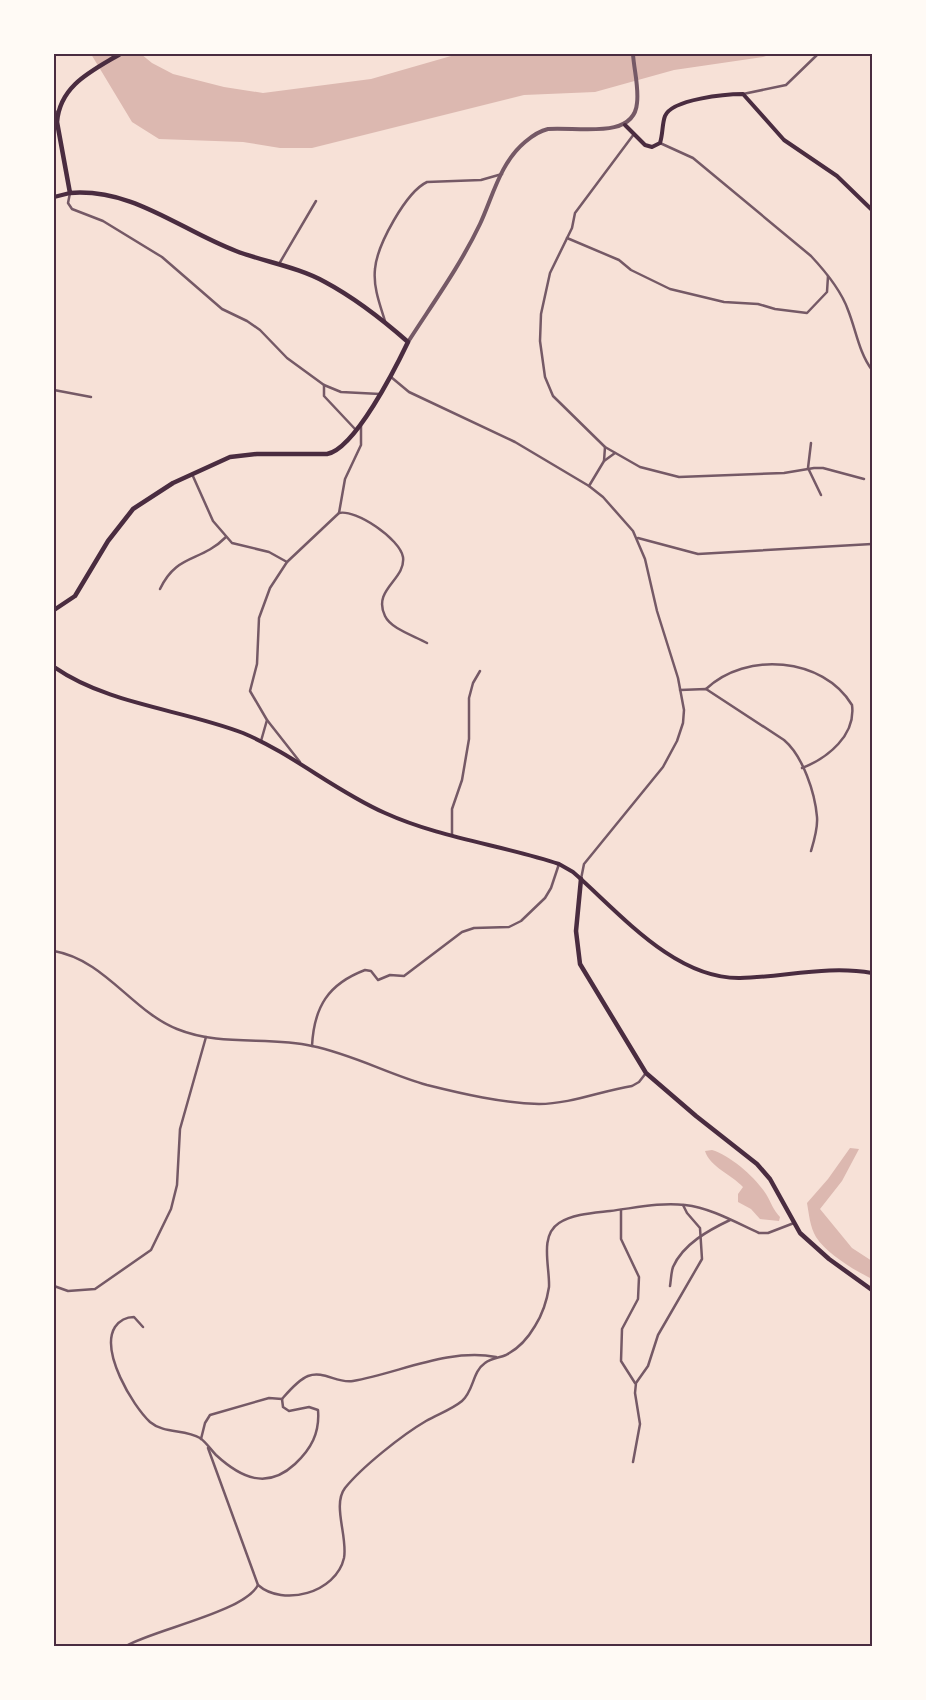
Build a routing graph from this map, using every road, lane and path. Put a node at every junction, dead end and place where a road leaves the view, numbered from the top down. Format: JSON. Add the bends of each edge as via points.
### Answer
{"nodes":[{"id":1,"x":120,"y":54,"type":"edge"},
{"id":2,"x":633,"y":54,"type":"edge"},
{"id":3,"x":818,"y":54,"type":"edge"},
{"id":4,"x":744,"y":94,"type":"junction"},
{"id":5,"x":56,"y":112,"type":"edge"},
{"id":6,"x":625,"y":125,"type":"junction"},
{"id":7,"x":634,"y":134,"type":"junction"},
{"id":8,"x":660,"y":143,"type":"junction"},
{"id":9,"x":502,"y":174,"type":"junction"},
{"id":10,"x":70,"y":193,"type":"junction"},
{"id":11,"x":54,"y":197,"type":"edge"},
{"id":12,"x":316,"y":201,"type":"dead end"},
{"id":13,"x":872,"y":210,"type":"edge"},
{"id":14,"x":566,"y":238,"type":"junction"},
{"id":15,"x":278,"y":265,"type":"junction"},
{"id":16,"x":828,"y":275,"type":"junction"},
{"id":17,"x":385,"y":322,"type":"junction"},
{"id":18,"x":408,"y":342,"type":"junction"},
{"id":19,"x":872,"y":370,"type":"edge"},
{"id":20,"x":391,"y":377,"type":"junction"},
{"id":21,"x":324,"y":385,"type":"junction"},
{"id":22,"x":54,"y":390,"type":"edge"},
{"id":23,"x":380,"y":394,"type":"junction"},
{"id":24,"x":91,"y":397,"type":"dead end"},
{"id":25,"x":361,"y":423,"type":"junction"},
{"id":26,"x":356,"y":429,"type":"junction"},
{"id":27,"x":811,"y":443,"type":"dead end"},
{"id":28,"x":605,"y":447,"type":"junction"},
{"id":29,"x":616,"y":453,"type":"junction"},
{"id":30,"x":604,"y":461,"type":"junction"},
{"id":31,"x":808,"y":468,"type":"junction"},
{"id":32,"x":191,"y":473,"type":"junction"},
{"id":33,"x":864,"y":480,"type":"dead end"},
{"id":34,"x":589,"y":486,"type":"junction"},
{"id":35,"x":821,"y":495,"type":"dead end"},
{"id":36,"x":339,"y":513,"type":"junction"},
{"id":37,"x":226,"y":537,"type":"junction"},
{"id":38,"x":638,"y":538,"type":"junction"},
{"id":39,"x":872,"y":544,"type":"edge"},
{"id":40,"x":287,"y":562,"type":"junction"},
{"id":41,"x":160,"y":589,"type":"dead end"},
{"id":42,"x":54,"y":610,"type":"edge"},
{"id":43,"x":427,"y":643,"type":"dead end"},
{"id":44,"x":54,"y":667,"type":"edge"},
{"id":45,"x":480,"y":671,"type":"dead end"},
{"id":46,"x":706,"y":689,"type":"junction"},
{"id":47,"x":680,"y":690,"type":"junction"},
{"id":48,"x":267,"y":720,"type":"junction"},
{"id":49,"x":261,"y":741,"type":"junction"},
{"id":50,"x":302,"y":766,"type":"junction"},
{"id":51,"x":802,"y":768,"type":"junction"},
{"id":52,"x":452,"y":835,"type":"junction"},
{"id":53,"x":811,"y":851,"type":"dead end"},
{"id":54,"x":559,"y":864,"type":"junction"},
{"id":55,"x":581,"y":879,"type":"junction"},
{"id":56,"x":54,"y":951,"type":"edge"},
{"id":57,"x":872,"y":973,"type":"edge"},
{"id":58,"x":206,"y":1037,"type":"junction"},
{"id":59,"x":312,"y":1046,"type":"junction"},
{"id":60,"x":646,"y":1073,"type":"junction"},
{"id":61,"x":683,"y":1205,"type":"junction"},
{"id":62,"x":621,"y":1210,"type":"junction"},
{"id":63,"x":730,"y":1220,"type":"junction"},
{"id":64,"x":794,"y":1224,"type":"junction"},
{"id":65,"x":701,"y":1236,"type":"junction"},
{"id":66,"x":54,"y":1286,"type":"edge"},
{"id":67,"x":670,"y":1286,"type":"dead end"},
{"id":68,"x":872,"y":1290,"type":"edge"},
{"id":69,"x":143,"y":1327,"type":"dead end"},
{"id":70,"x":497,"y":1357,"type":"junction"},
{"id":71,"x":636,"y":1383,"type":"junction"},
{"id":72,"x":282,"y":1399,"type":"junction"},
{"id":73,"x":201,"y":1439,"type":"junction"},
{"id":74,"x":208,"y":1448,"type":"junction"},
{"id":75,"x":633,"y":1462,"type":"dead end"},
{"id":76,"x":258,"y":1585,"type":"junction"},
{"id":77,"x":126,"y":1646,"type":"edge"}],
"edges":[{"from":1,"to":5,"type":"main road","via":[[86,74],[70,88]]},
{"from":2,"to":6,"type":"street","via":[[637,97],[633,117]]},
{"from":3,"to":4,"type":"street","via":[[786,85]]},
{"from":4,"to":8,"type":"main road","via":[[714,97],[672,108],[665,116]]},
{"from":4,"to":13,"type":"main road","via":[[784,140],[832,172]]},
{"from":5,"to":10,"type":"main road"},
{"from":6,"to":7,"type":"main road"},
{"from":6,"to":9,"type":"street","via":[[611,129],[535,133],[510,157]]},
{"from":7,"to":8,"type":"main road","via":[[648,146]]},
{"from":7,"to":14,"type":"street","via":[[575,213]]},
{"from":8,"to":16,"type":"street","via":[[693,158],[811,256]]},
{"from":9,"to":17,"type":"street","via":[[481,180],[427,182],[409,197],[382,244],[375,270]]},
{"from":9,"to":18,"type":"street","via":[[454,272]]},
{"from":10,"to":11,"type":"main road"},
{"from":10,"to":15,"type":"main road","via":[[93,192],[128,199],[235,250]]},
{"from":10,"to":21,"type":"street","via":[[68,203],[72,209],[103,221],[162,257],[222,309],[254,325],[287,358]]},
{"from":12,"to":15,"type":"street"},
{"from":14,"to":16,"type":"street","via":[[618,260],[670,289],[724,302],[807,313],[827,292]]},
{"from":14,"to":28,"type":"street","via":[[553,264],[542,314],[540,341],[545,377],[553,396]]},
{"from":15,"to":17,"type":"main road","via":[[328,283]]},
{"from":16,"to":19,"type":"street","via":[[847,307],[864,358]]},
{"from":17,"to":18,"type":"main road"},
{"from":18,"to":20,"type":"main road"},
{"from":20,"to":23,"type":"main road"},
{"from":20,"to":34,"type":"street","via":[[409,392],[515,442]]},
{"from":21,"to":23,"type":"street","via":[[341,392]]},
{"from":21,"to":26,"type":"street","via":[[324,396]]},
{"from":22,"to":24,"type":"street"},
{"from":23,"to":25,"type":"main road"},
{"from":25,"to":26,"type":"main road"},
{"from":25,"to":36,"type":"street","via":[[361,445],[345,479]]},
{"from":26,"to":32,"type":"main road","via":[[331,454],[230,457]]},
{"from":27,"to":31,"type":"street"},
{"from":28,"to":29,"type":"street"},
{"from":28,"to":30,"type":"street"},
{"from":29,"to":30,"type":"street"},
{"from":29,"to":31,"type":"street","via":[[640,467],[679,476],[784,473]]},
{"from":30,"to":34,"type":"street"},
{"from":31,"to":33,"type":"street","via":[[823,468]]},
{"from":31,"to":35,"type":"street"},
{"from":32,"to":37,"type":"street","via":[[205,507]]},
{"from":32,"to":42,"type":"main road","via":[[133,509],[108,541],[75,596]]},
{"from":34,"to":38,"type":"street","via":[[622,517]]},
{"from":36,"to":40,"type":"street"},
{"from":36,"to":43,"type":"street","via":[[358,515],[395,542],[403,557],[400,572],[389,584],[383,598],[384,614],[392,624]]},
{"from":37,"to":40,"type":"street","via":[[232,543],[269,552]]},
{"from":37,"to":41,"type":"street","via":[[210,551],[176,565]]},
{"from":38,"to":39,"type":"street","via":[[698,554]]},
{"from":38,"to":47,"type":"street"},
{"from":40,"to":48,"type":"street","via":[[278,572],[263,604],[257,628],[257,664],[250,691]]},
{"from":44,"to":49,"type":"main road","via":[[106,692]]},
{"from":45,"to":52,"type":"street","via":[[469,698],[469,739],[462,780],[452,809]]},
{"from":46,"to":47,"type":"street"},
{"from":46,"to":51,"type":"street","via":[[784,740],[796,752]]},
{"from":46,"to":51,"type":"street","via":[[730,673],[754,666],[810,669],[833,684],[852,705],[848,728],[828,754]]},
{"from":47,"to":55,"type":"street","via":[[683,723],[674,750],[663,768],[584,864]]},
{"from":48,"to":49,"type":"street"},
{"from":48,"to":50,"type":"street"},
{"from":49,"to":50,"type":"main road"},
{"from":50,"to":52,"type":"main road","via":[[362,802]]},
{"from":51,"to":53,"type":"street","via":[[818,818]]},
{"from":52,"to":54,"type":"main road"},
{"from":54,"to":55,"type":"main road"},
{"from":54,"to":59,"type":"street","via":[[545,898],[515,925],[468,929],[404,976],[390,975],[378,980],[366,970],[332,990],[318,1009]]},
{"from":55,"to":57,"type":"main road","via":[[656,945],[704,972],[739,978],[816,970]]},
{"from":55,"to":60,"type":"main road","via":[[576,931],[580,964]]},
{"from":56,"to":58,"type":"street","via":[[93,968],[166,1024]]},
{"from":58,"to":59,"type":"street"},
{"from":58,"to":66,"type":"street","via":[[180,1129],[177,1185],[159,1238],[151,1250],[95,1289],[68,1291]]},
{"from":59,"to":60,"type":"street","via":[[427,1084],[514,1102],[540,1104],[572,1100],[632,1086]]},
{"from":60,"to":64,"type":"main road","via":[[757,1164],[770,1179]]},
{"from":61,"to":62,"type":"street","via":[[663,1204]]},
{"from":61,"to":63,"type":"street"},
{"from":61,"to":65,"type":"street","via":[[698,1224]]},
{"from":62,"to":70,"type":"street","via":[[570,1218],[553,1228],[548,1239],[548,1287],[542,1313],[526,1339],[511,1352]]},
{"from":62,"to":71,"type":"street","via":[[622,1240],[639,1278],[638,1300],[622,1328],[621,1361]]},
{"from":63,"to":64,"type":"street","via":[[759,1233]]},
{"from":63,"to":65,"type":"street"},
{"from":64,"to":68,"type":"main road","via":[[829,1259]]},
{"from":65,"to":67,"type":"street","via":[[679,1257],[672,1271]]},
{"from":65,"to":71,"type":"street","via":[[702,1259],[658,1335],[648,1366]]},
{"from":69,"to":73,"type":"street","via":[[137,1319],[128,1317],[114,1329],[111,1350],[120,1374],[142,1412],[156,1426]]},
{"from":70,"to":72,"type":"street","via":[[459,1356],[350,1382],[313,1374],[305,1376]]},
{"from":70,"to":76,"type":"street","via":[[485,1362],[478,1370],[464,1400],[424,1422],[365,1468],[344,1489],[339,1497],[344,1558],[340,1568],[322,1587],[306,1594],[288,1596],[271,1594]]},
{"from":71,"to":75,"type":"street","via":[[640,1424]]},
{"from":72,"to":73,"type":"street","via":[[269,1398],[210,1414]]},
{"from":72,"to":74,"type":"street","via":[[283,1407],[289,1410],[309,1407],[318,1410],[318,1424],[312,1443],[288,1470],[261,1480],[230,1467]]},
{"from":73,"to":74,"type":"street"},
{"from":74,"to":76,"type":"street"},
{"from":76,"to":77,"type":"street","via":[[245,1598]]}]}
